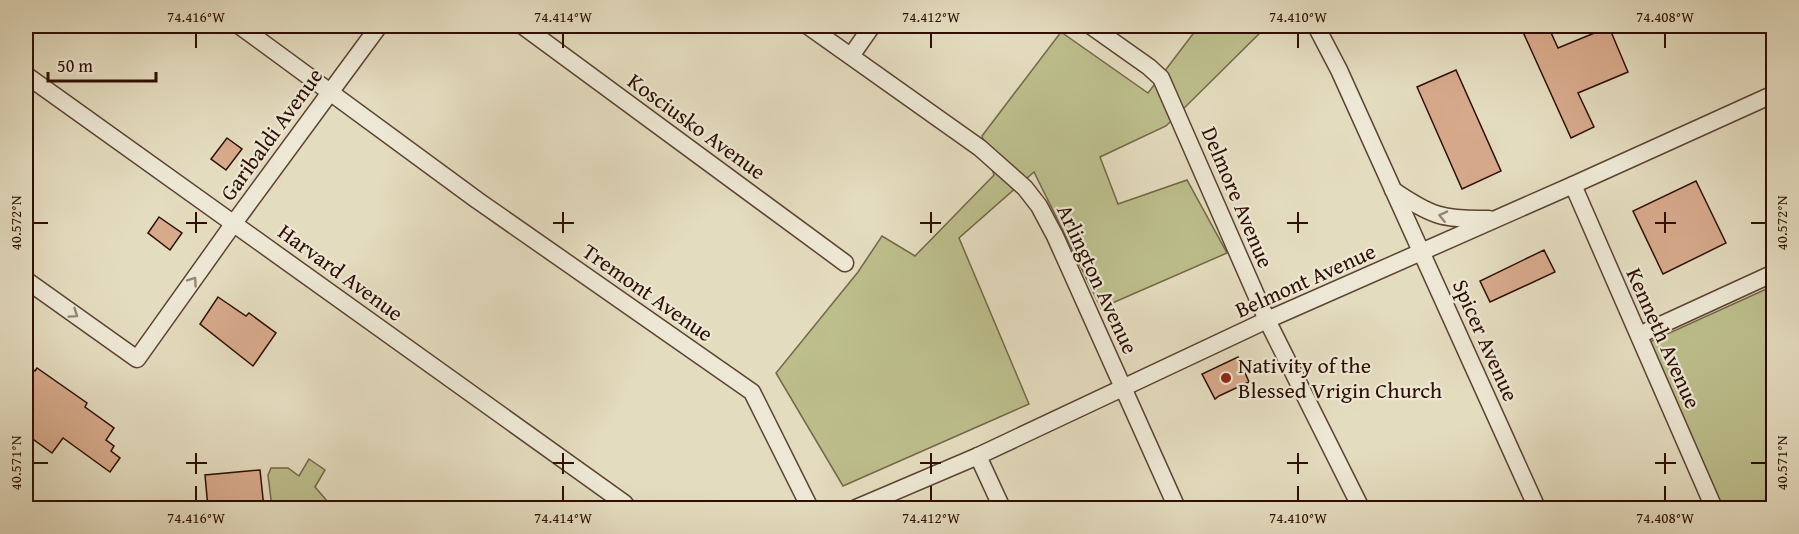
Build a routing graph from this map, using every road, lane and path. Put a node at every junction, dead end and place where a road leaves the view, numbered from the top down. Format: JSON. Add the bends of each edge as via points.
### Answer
{"nodes":[{"id":1,"x":240,"y":26,"type":"edge"},
{"id":2,"x":379,"y":26,"type":"edge"},
{"id":3,"x":523,"y":26,"type":"edge"},
{"id":4,"x":808,"y":26,"type":"edge"},
{"id":5,"x":872,"y":26,"type":"edge"},
{"id":6,"x":1091,"y":26,"type":"edge"},
{"id":7,"x":1316,"y":26,"type":"edge"},
{"id":8,"x":851,"y":56,"type":"junction"},
{"id":9,"x":26,"y":75,"type":"edge"},
{"id":10,"x":330,"y":92,"type":"junction"},
{"id":11,"x":1773,"y":94,"type":"edge"},
{"id":12,"x":1573,"y":185,"type":"junction"},
{"id":13,"x":1393,"y":190,"type":"junction"},
{"id":14,"x":1498,"y":219,"type":"junction"},
{"id":15,"x":234,"y":223,"type":"junction"},
{"id":16,"x":1422,"y":252,"type":"junction"},
{"id":17,"x":845,"y":262,"type":"dead end"},
{"id":18,"x":1773,"y":273,"type":"edge"},
{"id":19,"x":26,"y":280,"type":"edge"},
{"id":20,"x":1267,"y":320,"type":"junction"},
{"id":21,"x":1639,"y":336,"type":"junction"},
{"id":22,"x":1124,"y":389,"type":"junction"},
{"id":23,"x":978,"y":456,"type":"junction"},
{"id":24,"x":628,"y":508,"type":"edge"},
{"id":25,"x":810,"y":508,"type":"edge"},
{"id":26,"x":856,"y":508,"type":"edge"},
{"id":27,"x":1002,"y":508,"type":"edge"},
{"id":28,"x":1177,"y":508,"type":"edge"},
{"id":29,"x":1361,"y":508,"type":"edge"},
{"id":30,"x":1538,"y":508,"type":"edge"},
{"id":31,"x":1714,"y":508,"type":"edge"}],
"edges":[{"from":1,"to":10,"type":"street","name":"Tremont Avenue"},
{"from":2,"to":10,"type":"street","name":"Garibaldi Avenue"},
{"from":3,"to":17,"type":"street","name":"Kosciusko Avenue"},
{"from":4,"to":8,"type":"street","name":"Arlington Avenue"},
{"from":5,"to":8,"type":"street"},
{"from":6,"to":20,"type":"street","name":"Delmore Avenue","via":[[1161,78]]},
{"from":7,"to":13,"type":"street","name":"Spicer Avenue"},
{"from":8,"to":22,"type":"street","name":"Arlington Avenue","via":[[980,148],[1025,188],[1055,236]]},
{"from":9,"to":15,"type":"street","name":"Harvard Avenue"},
{"from":10,"to":15,"type":"street","name":"Garibaldi Avenue"},
{"from":10,"to":25,"type":"street","name":"Tremont Avenue","via":[[752,392]]},
{"from":11,"to":12,"type":"street","name":"Belmont Avenue"},
{"from":12,"to":14,"type":"street","name":"Belmont Avenue"},
{"from":12,"to":21,"type":"street","name":"Kenneth Avenue"},
{"from":14,"to":13,"type":"street","one_way":true,"via":[[1442,217]]},
{"from":13,"to":16,"type":"street","name":"Spicer Avenue"},
{"from":14,"to":16,"type":"street","name":"Belmont Avenue"},
{"from":19,"to":15,"type":"street","name":"Garibaldi Avenue","one_way":true,"via":[[137,359]]},
{"from":15,"to":24,"type":"street","name":"Harvard Avenue"},
{"from":16,"to":20,"type":"street","name":"Belmont Avenue"},
{"from":16,"to":30,"type":"street","name":"Spicer Avenue"},
{"from":18,"to":21,"type":"street"},
{"from":20,"to":22,"type":"street","name":"Belmont Avenue"},
{"from":20,"to":29,"type":"street","name":"Delmore Avenue"},
{"from":21,"to":31,"type":"street","name":"Kenneth Avenue"},
{"from":22,"to":23,"type":"street","name":"Belmont Avenue"},
{"from":22,"to":28,"type":"street","name":"Arlington Avenue"},
{"from":23,"to":26,"type":"street","name":"Belmont Avenue"},
{"from":23,"to":27,"type":"street"}]}
